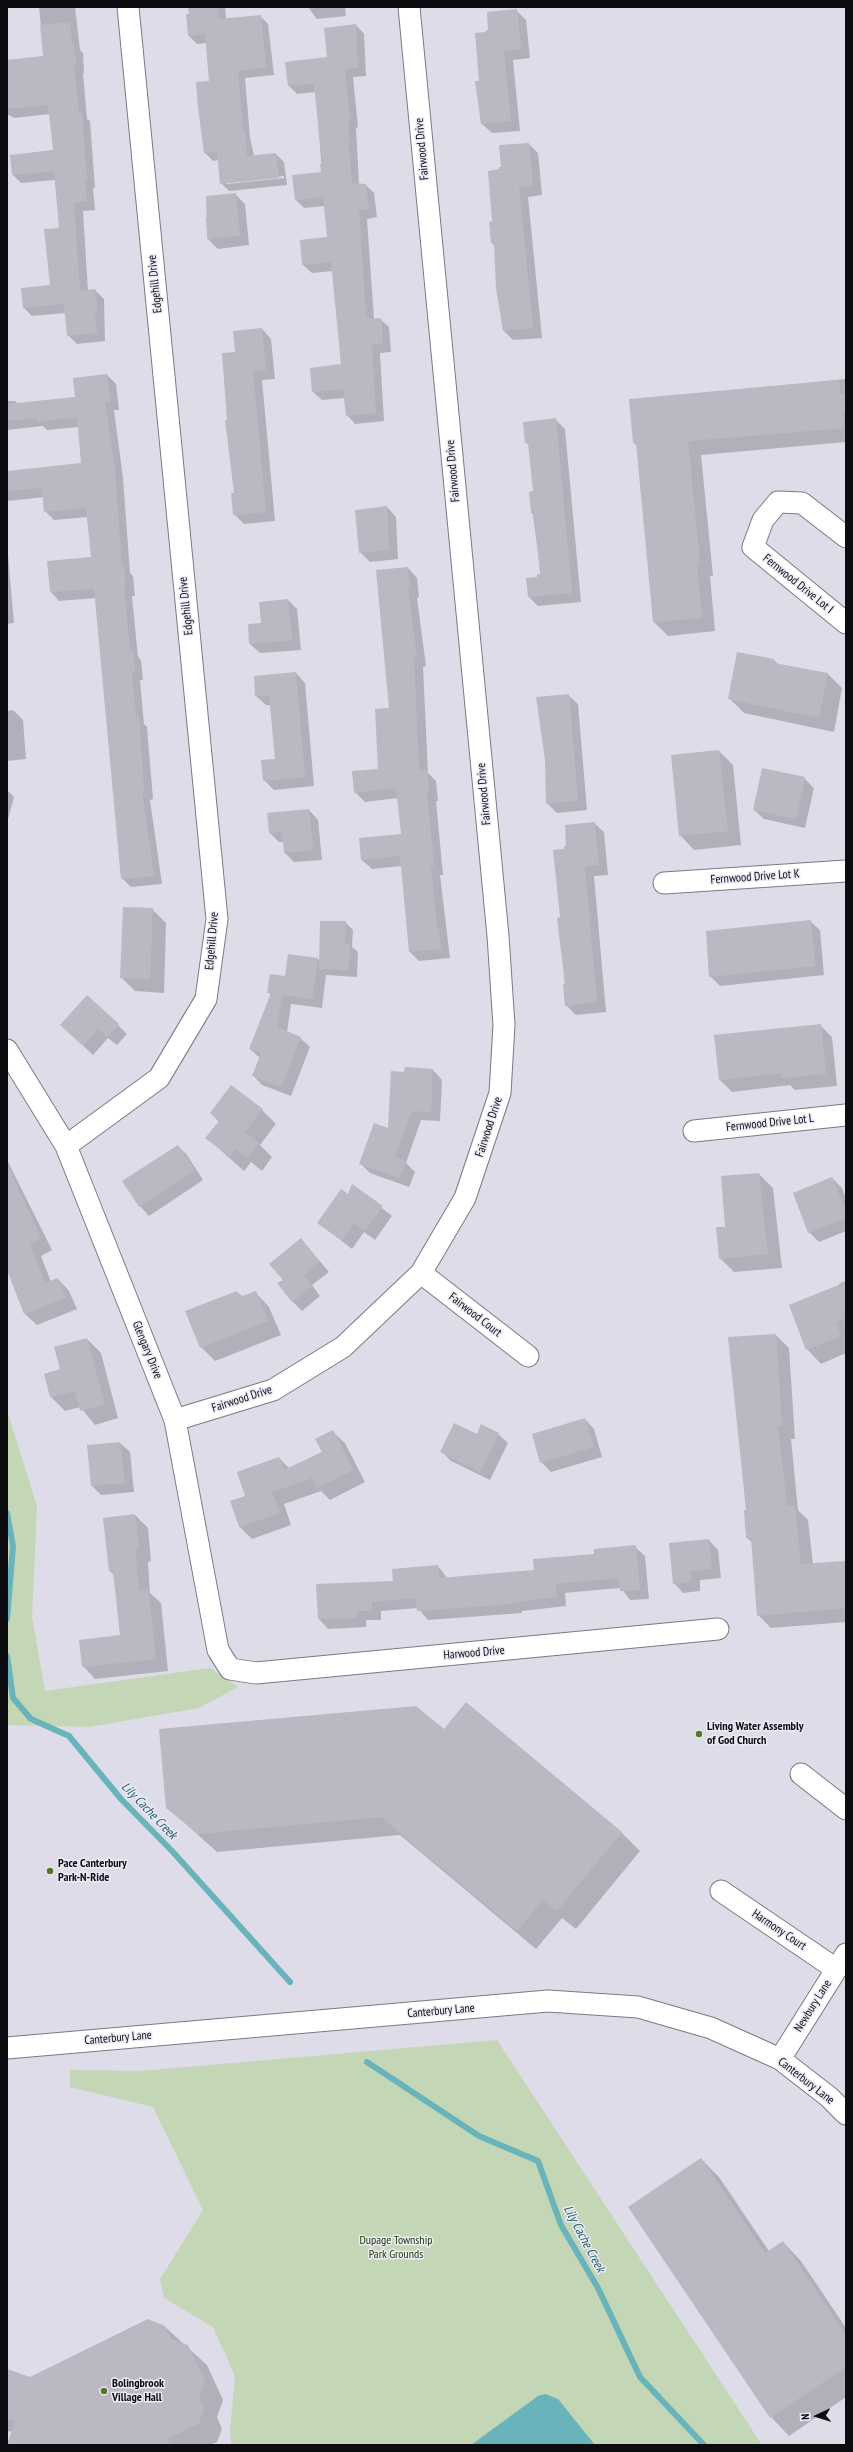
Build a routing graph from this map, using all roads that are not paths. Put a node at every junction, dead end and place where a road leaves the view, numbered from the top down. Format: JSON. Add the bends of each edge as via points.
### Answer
{"nodes":[{"id":1,"x":128,"y":7,"type":"edge"},
{"id":2,"x":409,"y":7,"type":"edge"},
{"id":3,"x":846,"y":537,"type":"edge"},
{"id":4,"x":846,"y":623,"type":"edge"},
{"id":5,"x":846,"y":870,"type":"edge"},
{"id":6,"x":664,"y":883,"type":"dead end"},
{"id":7,"x":7,"y":1050,"type":"edge"},
{"id":8,"x":846,"y":1115,"type":"edge"},
{"id":9,"x":694,"y":1131,"type":"dead end"},
{"id":10,"x":66,"y":1146,"type":"junction"},
{"id":11,"x":421,"y":1273,"type":"junction"},
{"id":12,"x":528,"y":1356,"type":"dead end"},
{"id":13,"x":175,"y":1420,"type":"junction"},
{"id":14,"x":718,"y":1629,"type":"dead end"},
{"id":15,"x":230,"y":1669,"type":"joint"},
{"id":16,"x":801,"y":1774,"type":"dead end"},
{"id":17,"x":846,"y":1809,"type":"edge"},
{"id":18,"x":721,"y":1891,"type":"dead end"},
{"id":19,"x":841,"y":1961,"type":"edge"},
{"id":20,"x":7,"y":2048,"type":"edge"},
{"id":21,"x":780,"y":2059,"type":"junction"},
{"id":22,"x":846,"y":2114,"type":"edge"}],
"edges":[{"from":1,"to":10,"type":"street","name":"Edgehill Drive","via":[[217,919],[206,999],[159,1078]]},
{"from":2,"to":11,"type":"street","name":"Fairwood Drive","via":[[498,936],[504,1026],[500,1094],[465,1198]]},
{"from":3,"to":4,"type":"street","name":"Fernwood Drive Lot I","via":[[802,503],[778,502],[763,520],[753,547]]},
{"from":5,"to":6,"type":"street","name":"Fernwood Drive Lot K"},
{"from":7,"to":10,"type":"street","name":"Glengary Drive"},
{"from":8,"to":9,"type":"street","name":"Fernwood Drive Lot L"},
{"from":10,"to":13,"type":"street","name":"Glengary Drive"},
{"from":11,"to":12,"type":"street","name":"Fairwood Court"},
{"from":11,"to":13,"type":"street","name":"Fairwood Drive","via":[[344,1347],[273,1390]]},
{"from":13,"to":15,"type":"street","name":"Glengary Drive","via":[[218,1650]]},
{"from":14,"to":15,"type":"street","name":"Harwood Drive","via":[[256,1673]]},
{"from":16,"to":17,"type":"street"},
{"from":18,"to":19,"type":"street","name":"Harmony Court"},
{"from":19,"to":21,"type":"street","name":"Newbury Lane"},
{"from":20,"to":21,"type":"street","name":"Canterbury Lane","via":[[548,2001],[638,2007],[711,2028]]},
{"from":21,"to":22,"type":"street","name":"Canterbury Lane","via":[[829,2097]]}]}
